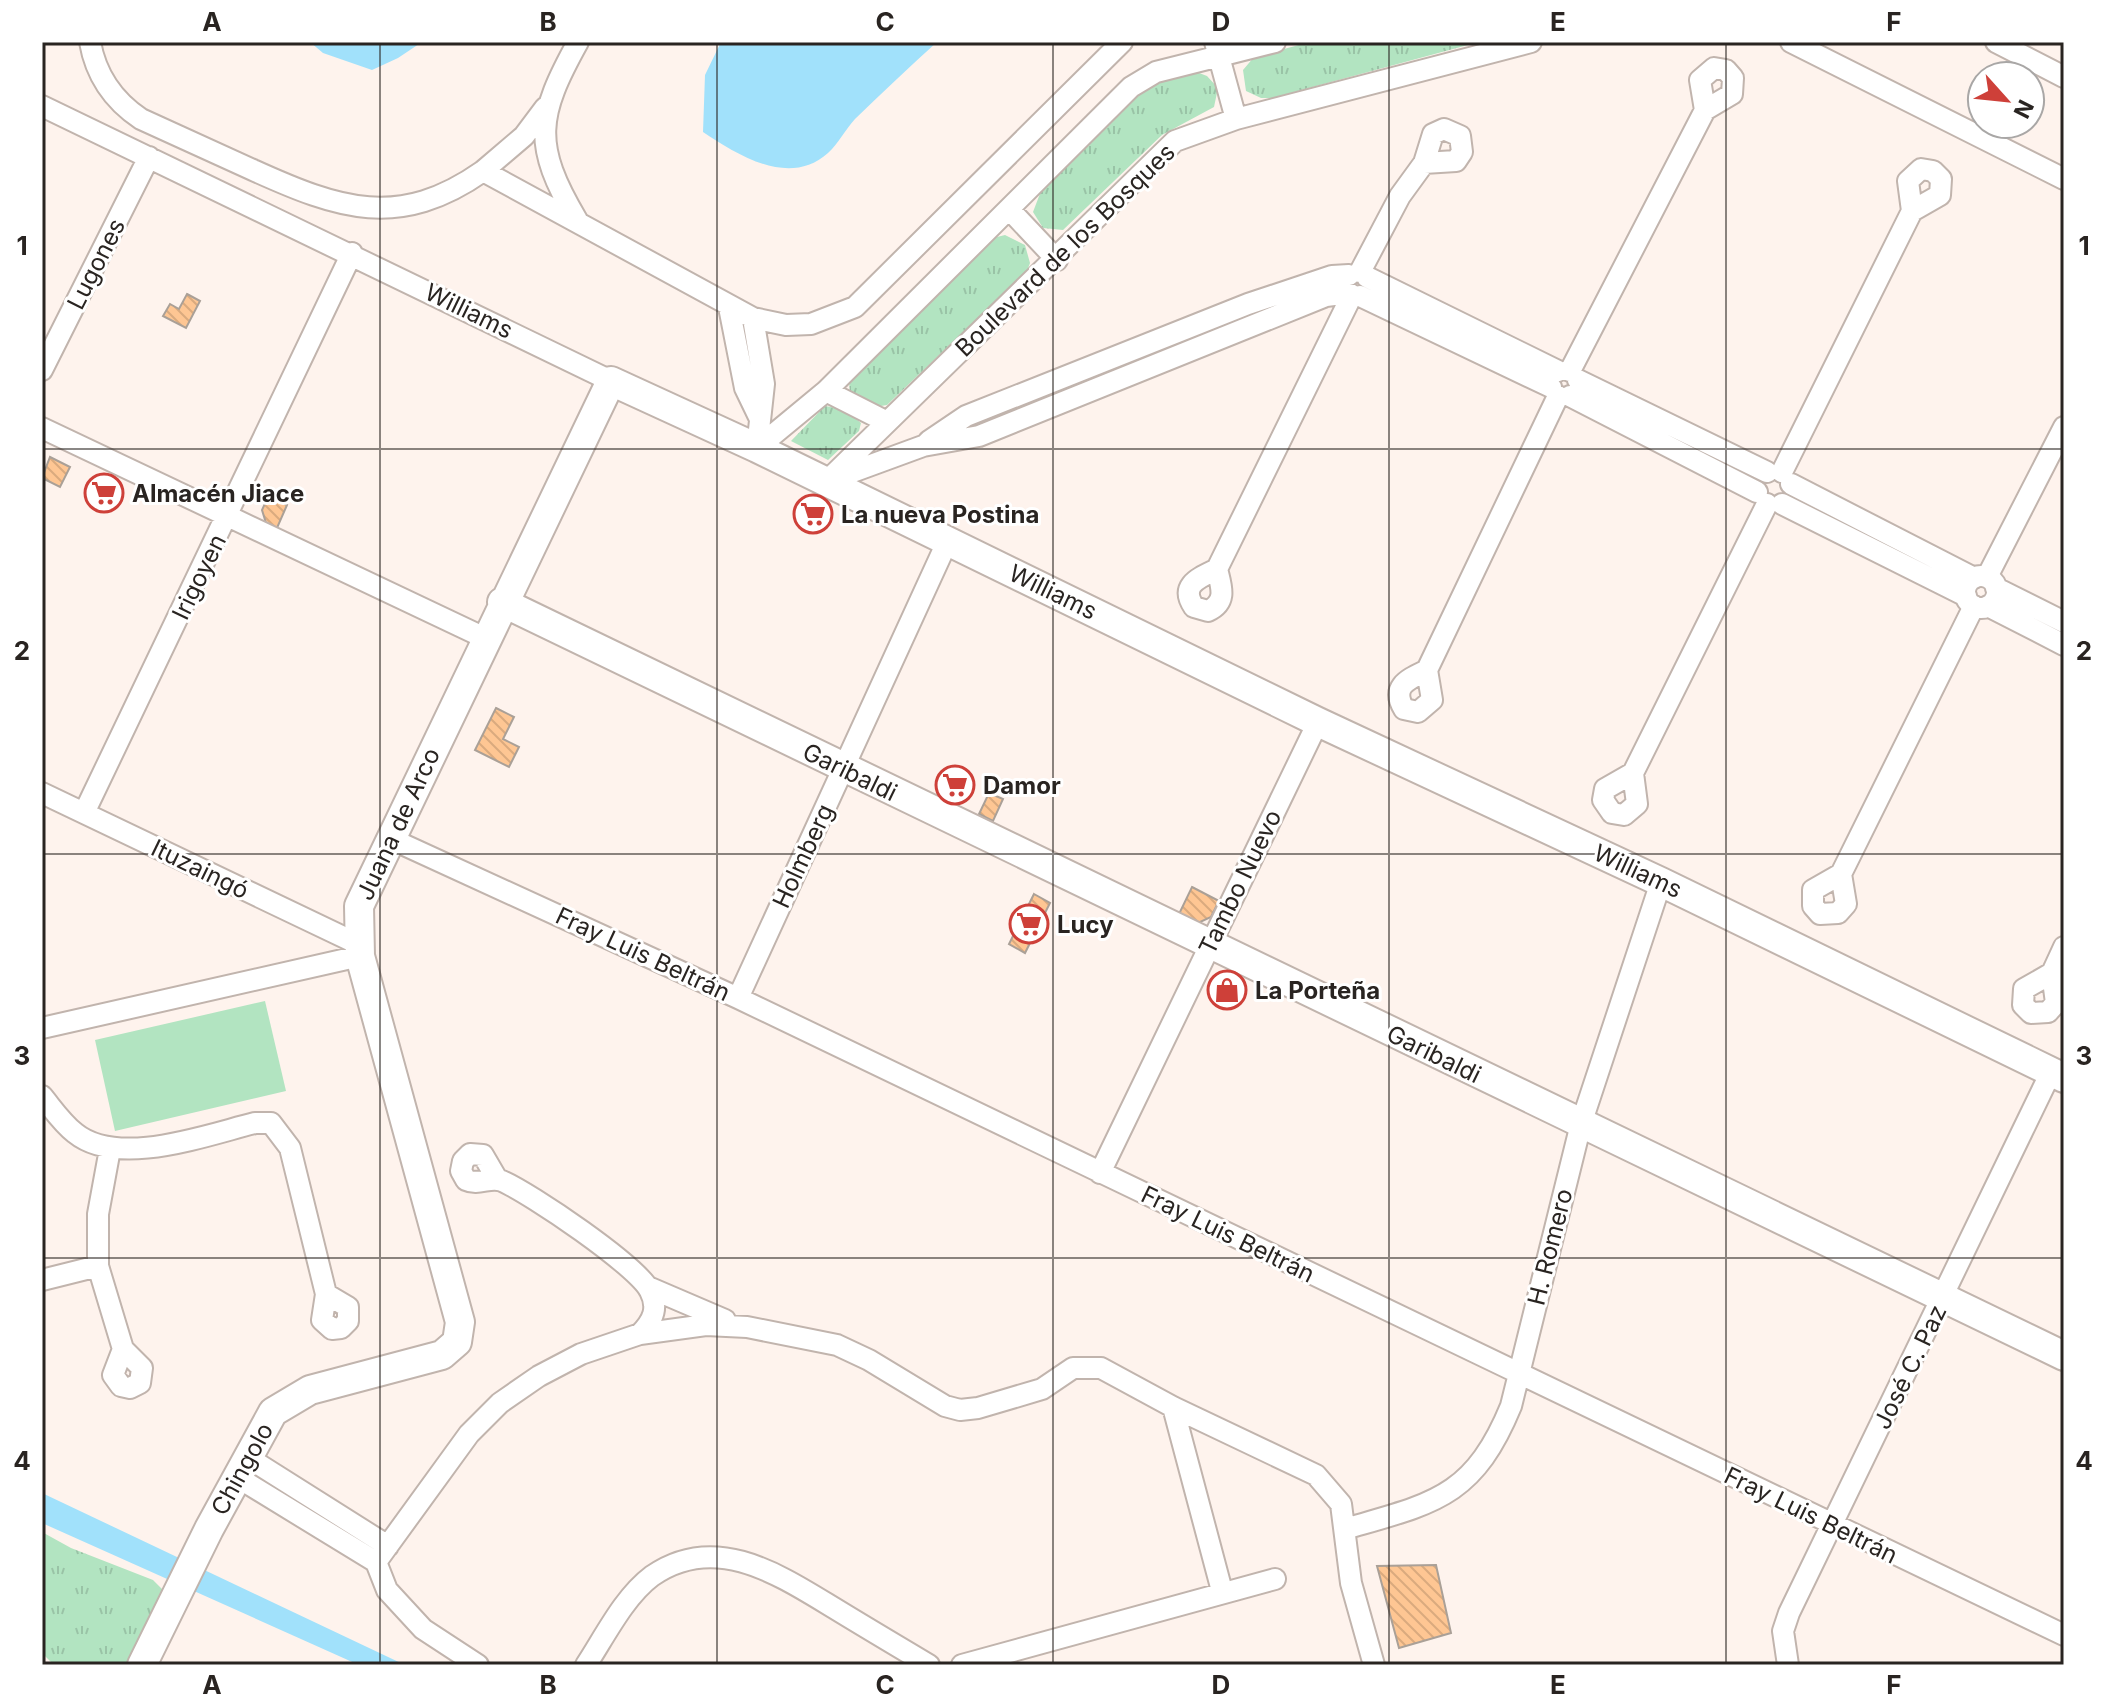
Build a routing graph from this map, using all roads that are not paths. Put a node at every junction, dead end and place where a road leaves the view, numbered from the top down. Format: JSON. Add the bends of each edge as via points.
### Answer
{"nodes":[{"id":1,"x":90,"y":42,"type":"edge"},
{"id":2,"x":578,"y":42,"type":"edge"},
{"id":3,"x":1122,"y":42,"type":"edge"},
{"id":4,"x":1275,"y":42,"type":"edge"},
{"id":5,"x":1531,"y":42,"type":"edge"},
{"id":6,"x":1791,"y":42,"type":"edge"},
{"id":7,"x":1996,"y":42,"type":"edge"},
{"id":8,"x":1217,"y":49,"type":"edge"},
{"id":9,"x":2064,"y":77,"type":"edge"},
{"id":10,"x":42,"y":106,"type":"edge"},
{"id":11,"x":545,"y":108,"type":"junction"},
{"id":12,"x":1705,"y":110,"type":"dead end"},
{"id":13,"x":1236,"y":119,"type":"junction"},
{"id":14,"x":149,"y":157,"type":"junction"},
{"id":15,"x":1424,"y":163,"type":"dead end"},
{"id":16,"x":483,"y":171,"type":"junction"},
{"id":17,"x":2064,"y":179,"type":"edge"},
{"id":18,"x":1009,"y":209,"type":"junction"},
{"id":19,"x":1912,"y":211,"type":"dead end"},
{"id":20,"x":577,"y":220,"type":"junction"},
{"id":21,"x":352,"y":253,"type":"junction"},
{"id":22,"x":1057,"y":260,"type":"junction"},
{"id":23,"x":1356,"y":285,"type":"junction"},
{"id":24,"x":729,"y":307,"type":"junction"},
{"id":25,"x":753,"y":318,"type":"junction"},
{"id":26,"x":42,"y":370,"type":"edge"},
{"id":27,"x":611,"y":381,"type":"junction"},
{"id":28,"x":1564,"y":383,"type":"junction"},
{"id":29,"x":826,"y":391,"type":"junction"},
{"id":30,"x":759,"y":417,"type":"junction"},
{"id":31,"x":887,"y":422,"type":"junction"},
{"id":32,"x":2064,"y":427,"type":"edge"},
{"id":33,"x":42,"y":428,"type":"edge"},
{"id":34,"x":757,"y":448,"type":"junction"},
{"id":35,"x":1780,"y":476,"type":"junction"},
{"id":36,"x":826,"y":482,"type":"junction"},
{"id":37,"x":1769,"y":500,"type":"junction"},
{"id":38,"x":228,"y":516,"type":"junction"},
{"id":39,"x":948,"y":540,"type":"junction"},
{"id":40,"x":1217,"y":569,"type":"dead end"},
{"id":41,"x":1981,"y":592,"type":"junction"},
{"id":42,"x":502,"y":602,"type":"junction"},
{"id":43,"x":2064,"y":622,"type":"edge"},
{"id":44,"x":485,"y":638,"type":"junction"},
{"id":45,"x":2064,"y":645,"type":"edge"},
{"id":46,"x":1427,"y":670,"type":"dead end"},
{"id":47,"x":1318,"y":722,"type":"junction"},
{"id":48,"x":843,"y":769,"type":"junction"},
{"id":49,"x":1633,"y":773,"type":"dead end"},
{"id":50,"x":42,"y":793,"type":"edge"},
{"id":51,"x":84,"y":813,"type":"junction"},
{"id":52,"x":389,"y":838,"type":"junction"},
{"id":53,"x":1841,"y":874,"type":"dead end"},
{"id":54,"x":1661,"y":882,"type":"junction"},
{"id":55,"x":1209,"y":946,"type":"junction"},
{"id":56,"x":2064,"y":947,"type":"edge"},
{"id":57,"x":359,"y":950,"type":"junction"},
{"id":58,"x":2052,"y":973,"type":"dead end"},
{"id":59,"x":738,"y":998,"type":"junction"},
{"id":60,"x":42,"y":1028,"type":"edge"},
{"id":61,"x":2058,"y":1075,"type":"edge"},
{"id":62,"x":42,"y":1096,"type":"edge"},
{"id":63,"x":1581,"y":1124,"type":"junction"},
{"id":64,"x":110,"y":1149,"type":"junction"},
{"id":65,"x":1100,"y":1173,"type":"junction"},
{"id":66,"x":497,"y":1179,"type":"dead end"},
{"id":67,"x":98,"y":1266,"type":"junction"},
{"id":68,"x":42,"y":1280,"type":"edge"},
{"id":69,"x":648,"y":1287,"type":"junction"},
{"id":70,"x":326,"y":1294,"type":"dead end"},
{"id":71,"x":1944,"y":1299,"type":"junction"},
{"id":72,"x":747,"y":1327,"type":"junction"},
{"id":73,"x":640,"y":1334,"type":"junction"},
{"id":74,"x":123,"y":1349,"type":"dead end"},
{"id":75,"x":2064,"y":1356,"type":"edge"},
{"id":76,"x":1518,"y":1374,"type":"junction"},
{"id":77,"x":287,"y":1401,"type":"joint"},
{"id":78,"x":1173,"y":1407,"type":"junction"},
{"id":79,"x":242,"y":1467,"type":"junction"},
{"id":80,"x":1831,"y":1525,"type":"junction"},
{"id":81,"x":1345,"y":1529,"type":"junction"},
{"id":82,"x":382,"y":1554,"type":"junction"},
{"id":83,"x":1275,"y":1579,"type":"dead end"},
{"id":84,"x":1222,"y":1591,"type":"junction"},
{"id":85,"x":2064,"y":1635,"type":"edge"},
{"id":86,"x":142,"y":1665,"type":"edge"},
{"id":87,"x":478,"y":1665,"type":"edge"},
{"id":88,"x":586,"y":1665,"type":"edge"},
{"id":89,"x":929,"y":1665,"type":"edge"},
{"id":90,"x":962,"y":1665,"type":"edge"},
{"id":91,"x":1374,"y":1665,"type":"edge"},
{"id":92,"x":1788,"y":1665,"type":"edge"}],
"edges":[{"from":1,"to":16,"type":"street","via":[[102,80],[121,105],[141,119],[328,202],[393,207],[426,201],[452,192]]},
{"from":2,"to":11,"type":"street"},
{"from":3,"to":25,"type":"street","via":[[855,307],[811,324]]},
{"from":4,"to":8,"type":"street"},
{"from":5,"to":13,"type":"street","name":"Boulevard de los Bosques"},
{"from":6,"to":17,"type":"street"},
{"from":7,"to":9,"type":"street"},
{"from":8,"to":13,"type":"street"},
{"from":8,"to":18,"type":"street","via":[[1131,87]]},
{"from":10,"to":14,"type":"street","name":"Williams"},
{"from":11,"to":16,"type":"street","via":[[524,136]]},
{"from":11,"to":20,"type":"street","via":[[549,158]]},
{"from":12,"to":28,"type":"street"},
{"from":13,"to":22,"type":"street","name":"Boulevard de los Bosques","via":[[1175,141]]},
{"from":14,"to":21,"type":"street","name":"Williams"},
{"from":14,"to":26,"type":"street","name":"Lugones"},
{"from":15,"to":23,"type":"street","via":[[1400,196]]},
{"from":16,"to":20,"type":"street"},
{"from":18,"to":22,"type":"street"},
{"from":18,"to":29,"type":"street"},
{"from":19,"to":35,"type":"street"},
{"from":20,"to":24,"type":"street"},
{"from":21,"to":27,"type":"street","name":"Williams"},
{"from":21,"to":38,"type":"street","name":"Irigoyen"},
{"from":22,"to":31,"type":"street","name":"Boulevard de los Bosques"},
{"from":23,"to":28,"type":"street"},
{"from":23,"to":36,"type":"street","via":[[979,436],[923,446]]},
{"from":23,"to":40,"type":"street"},
{"from":24,"to":25,"type":"street"},
{"from":24,"to":30,"type":"street","via":[[745,388]]},
{"from":25,"to":30,"type":"street","via":[[764,384]]},
{"from":27,"to":34,"type":"street","name":"Williams"},
{"from":27,"to":42,"type":"street","name":"Juana de Arco"},
{"from":28,"to":35,"type":"street"},
{"from":28,"to":37,"type":"street"},
{"from":28,"to":46,"type":"street"},
{"from":29,"to":31,"type":"street"},
{"from":29,"to":34,"type":"street"},
{"from":30,"to":34,"type":"street"},
{"from":31,"to":36,"type":"street","name":"Boulevard de los Bosques"},
{"from":32,"to":41,"type":"street"},
{"from":33,"to":38,"type":"street"},
{"from":34,"to":36,"type":"street","name":"Williams"},
{"from":35,"to":37,"type":"street","via":[[1790,496]]},
{"from":35,"to":37,"type":"street","via":[[1758,480]]},
{"from":35,"to":41,"type":"street"},
{"from":36,"to":39,"type":"street","name":"Williams"},
{"from":37,"to":41,"type":"street"},
{"from":37,"to":49,"type":"street"},
{"from":38,"to":44,"type":"street"},
{"from":38,"to":51,"type":"street","name":"Irigoyen"},
{"from":39,"to":47,"type":"street","name":"Williams"},
{"from":39,"to":48,"type":"street","name":"Holmberg"},
{"from":41,"to":43,"type":"street"},
{"from":41,"to":45,"type":"street"},
{"from":41,"to":53,"type":"street"},
{"from":42,"to":44,"type":"street","name":"Juana de Arco"},
{"from":42,"to":48,"type":"street","name":"Garibaldi"},
{"from":44,"to":52,"type":"street","name":"Juana de Arco"},
{"from":47,"to":54,"type":"street","name":"Williams"},
{"from":47,"to":55,"type":"street","name":"Tambo Nuevo"},
{"from":48,"to":55,"type":"street","name":"Garibaldi"},
{"from":48,"to":59,"type":"street","name":"Holmberg"},
{"from":50,"to":51,"type":"street","name":"Ituzaingó"},
{"from":51,"to":57,"type":"street","name":"Ituzaingó"},
{"from":52,"to":57,"type":"street","name":"Juana de Arco","via":[[359,906]]},
{"from":52,"to":59,"type":"street","name":"Fray Luis Beltrán"},
{"from":54,"to":61,"type":"street","name":"Williams"},
{"from":54,"to":63,"type":"street","name":"H. Romero"},
{"from":55,"to":63,"type":"street","name":"Garibaldi"},
{"from":55,"to":65,"type":"street","name":"Tambo Nuevo"},
{"from":56,"to":58,"type":"street"},
{"from":57,"to":60,"type":"street"},
{"from":57,"to":77,"type":"street","name":"Juana de Arco","via":[[460,1322],[457,1342],[442,1355],[310,1390]]},
{"from":59,"to":65,"type":"street","name":"Fray Luis Beltrán"},
{"from":61,"to":71,"type":"street","name":"José C. Paz"},
{"from":62,"to":64,"type":"street","via":[[76,1134]]},
{"from":63,"to":71,"type":"street","name":"Garibaldi"},
{"from":63,"to":76,"type":"street","name":"H. Romero"},
{"from":64,"to":67,"type":"street","via":[[98,1214]]},
{"from":64,"to":70,"type":"street","via":[[271,1123],[290,1148]]},
{"from":65,"to":76,"type":"street","name":"Fray Luis Beltrán"},
{"from":66,"to":69,"type":"street","via":[[570,1222]]},
{"from":67,"to":68,"type":"street"},
{"from":67,"to":74,"type":"street"},
{"from":69,"to":72,"type":"street"},
{"from":69,"to":73,"type":"street","via":[[654,1313]]},
{"from":71,"to":75,"type":"street","name":"Garibaldi"},
{"from":71,"to":80,"type":"street","name":"José C. Paz"},
{"from":72,"to":73,"type":"street","via":[[706,1325]]},
{"from":72,"to":78,"type":"street","via":[[837,1345],[960,1410],[1042,1389],[1073,1368],[1086,1366],[1101,1368]]},
{"from":73,"to":82,"type":"street","via":[[581,1354],[500,1403],[451,1458]]},
{"from":76,"to":80,"type":"street","name":"Fray Luis Beltrán"},
{"from":76,"to":81,"type":"street","name":"H. Romero","via":[[1500,1432],[1488,1454],[1456,1488],[1430,1504]]},
{"from":77,"to":79,"type":"street","name":"Chingolo","via":[[264,1424]]},
{"from":78,"to":81,"type":"street","via":[[1316,1475],[1341,1504]]},
{"from":78,"to":84,"type":"street"},
{"from":79,"to":82,"type":"street"},
{"from":79,"to":86,"type":"street","name":"Chingolo"},
{"from":80,"to":85,"type":"street","name":"Fray Luis Beltrán"},
{"from":80,"to":92,"type":"street","name":"José C. Paz","via":[[1783,1631]]},
{"from":81,"to":91,"type":"street","via":[[1351,1583]]},
{"from":82,"to":87,"type":"street","via":[[387,1590],[423,1629]]},
{"from":83,"to":84,"type":"street"},
{"from":84,"to":90,"type":"street"},
{"from":88,"to":89,"type":"street","via":[[650,1578],[691,1559],[723,1557],[766,1568]]}]}
